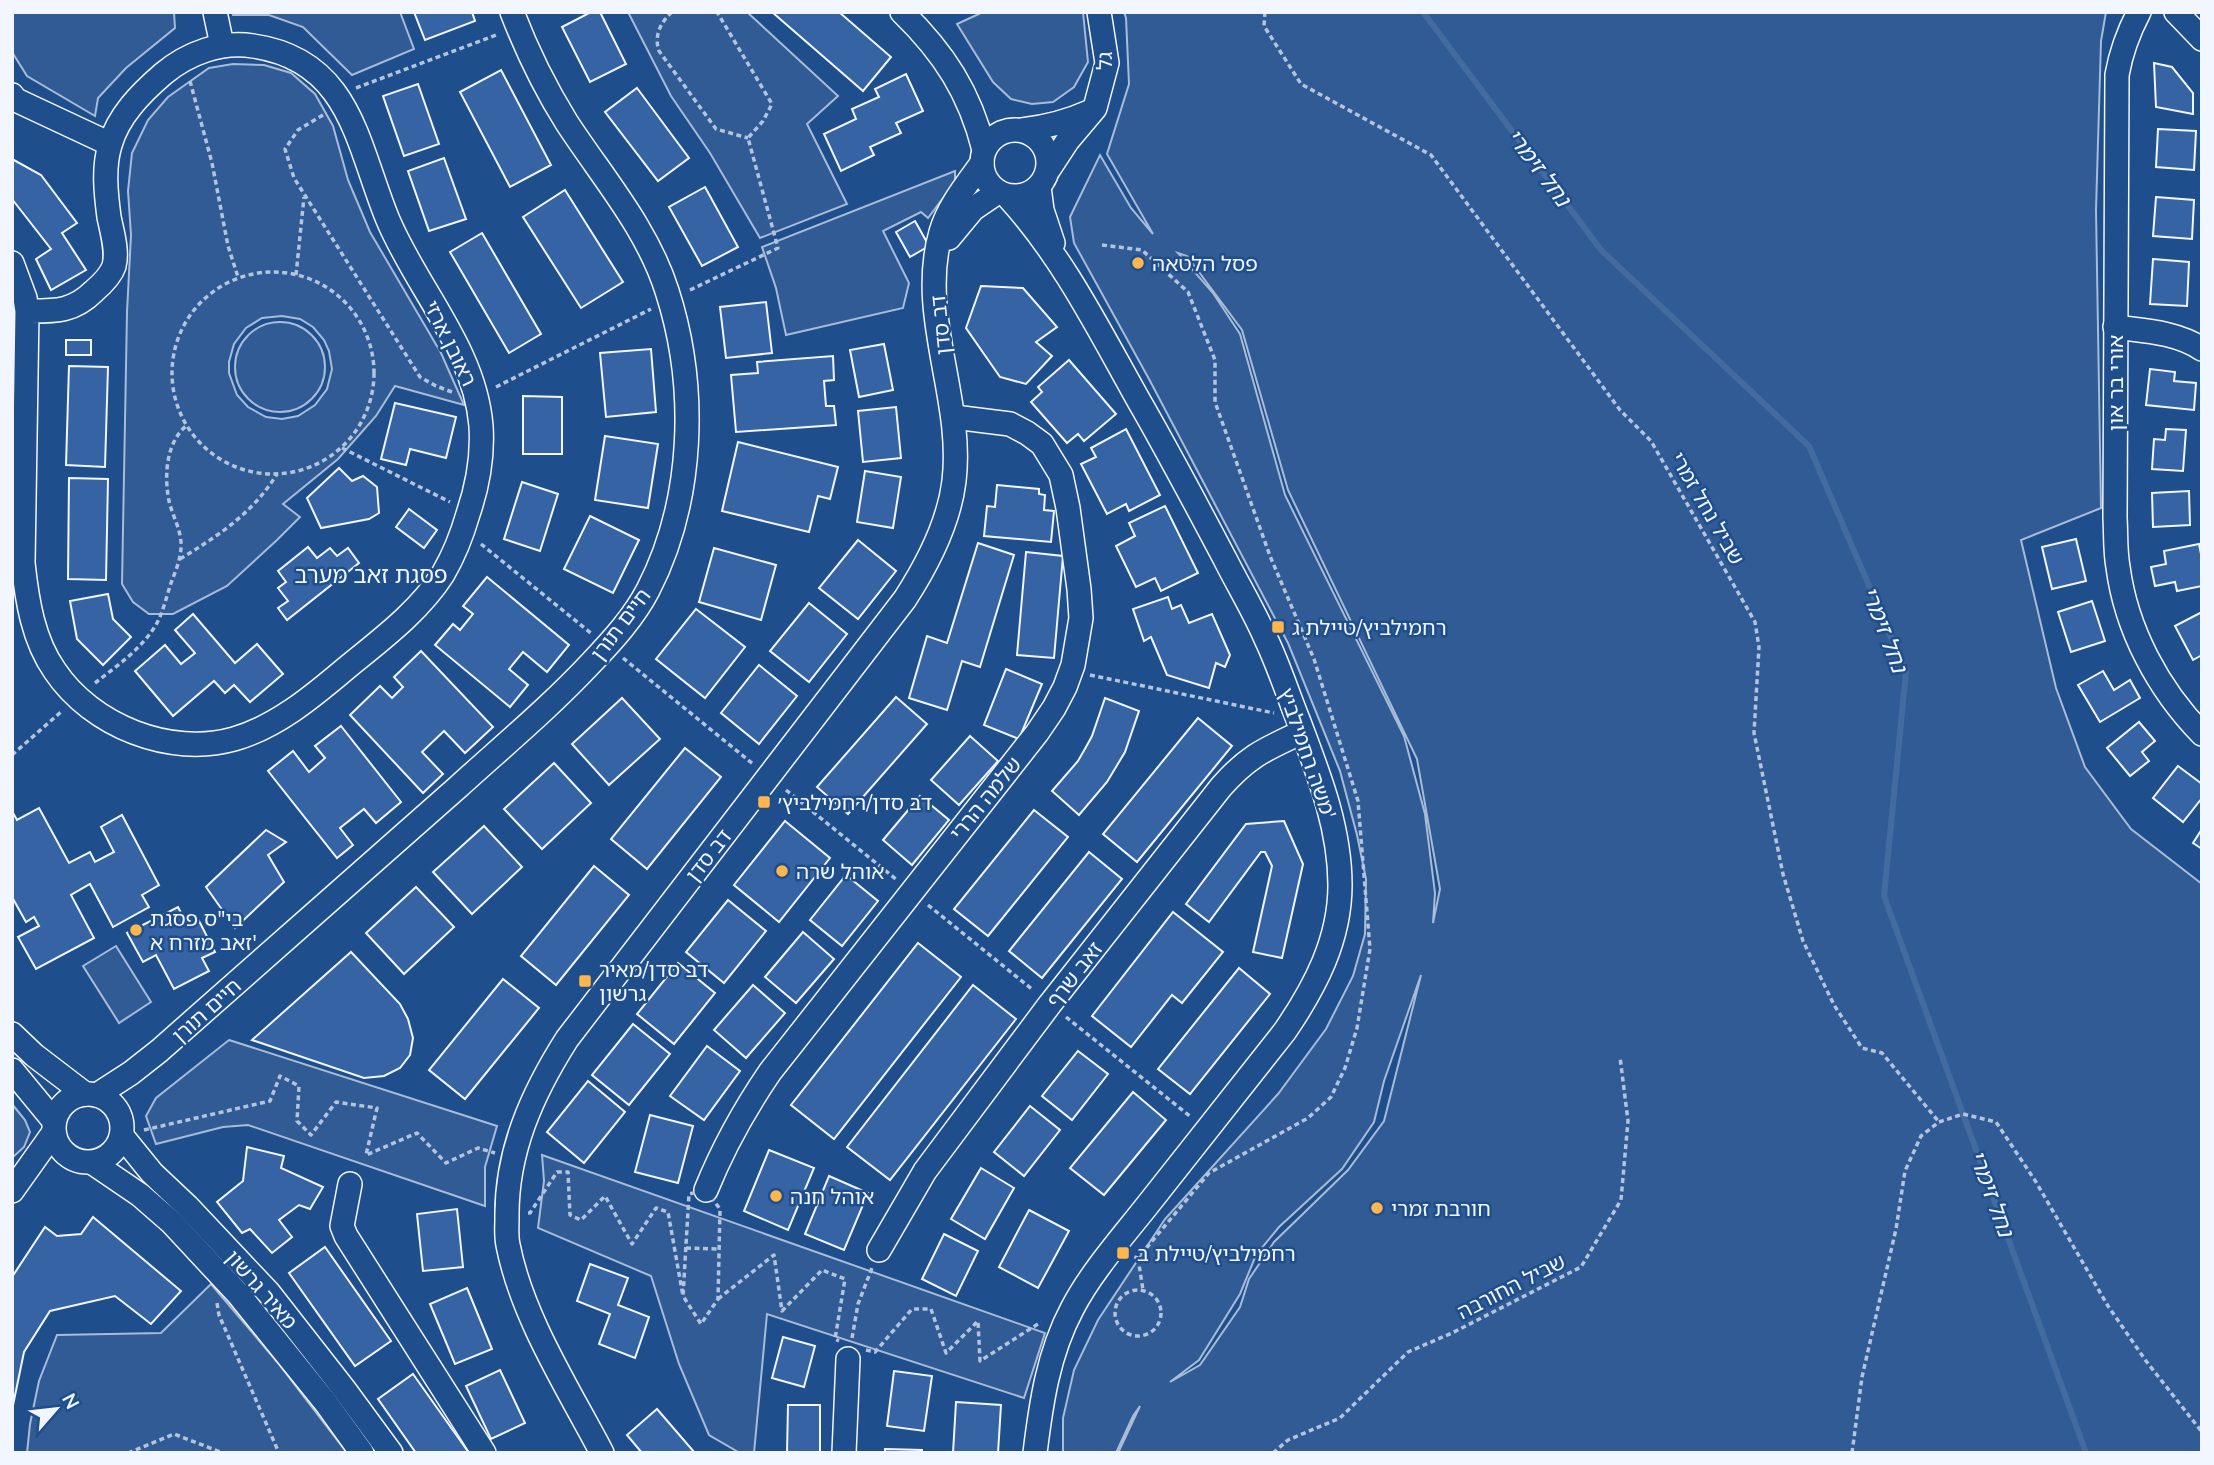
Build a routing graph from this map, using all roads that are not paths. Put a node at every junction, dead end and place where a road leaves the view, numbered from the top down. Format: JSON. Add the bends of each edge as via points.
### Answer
{"nodes":[{"id":1,"x":215,"y":12,"type":"edge"},
{"id":2,"x":902,"y":12,"type":"edge"},
{"id":3,"x":1099,"y":12,"type":"edge"},
{"id":4,"x":2139,"y":12,"type":"edge"},
{"id":5,"x":2176,"y":12,"type":"edge"},
{"id":6,"x":515,"y":20,"type":"edge"},
{"id":7,"x":2202,"y":39,"type":"edge"},
{"id":8,"x":222,"y":45,"type":"junction"},
{"id":9,"x":12,"y":95,"type":"edge"},
{"id":10,"x":966,"y":95,"type":"junction"},
{"id":11,"x":1095,"y":108,"type":"junction"},
{"id":12,"x":1014,"y":131,"type":"junction"},
{"id":13,"x":110,"y":144,"type":"junction"},
{"id":14,"x":983,"y":157,"type":"junction"},
{"id":15,"x":1044,"y":178,"type":"junction"},
{"id":16,"x":1003,"y":195,"type":"junction"},
{"id":17,"x":937,"y":255,"type":"junction"},
{"id":18,"x":12,"y":263,"type":"edge"},
{"id":19,"x":1064,"y":268,"type":"junction"},
{"id":20,"x":27,"y":311,"type":"junction"},
{"id":21,"x":2115,"y":327,"type":"junction"},
{"id":22,"x":2202,"y":349,"type":"edge"},
{"id":23,"x":954,"y":417,"type":"junction"},
{"id":24,"x":1300,"y":725,"type":"junction"},
{"id":25,"x":2202,"y":734,"type":"edge"},
{"id":26,"x":12,"y":1034,"type":"edge"},
{"id":27,"x":159,"y":1051,"type":"junction"},
{"id":28,"x":12,"y":1070,"type":"edge"},
{"id":29,"x":91,"y":1094,"type":"junction"},
{"id":30,"x":54,"y":1126,"type":"junction"},
{"id":31,"x":122,"y":1130,"type":"junction"},
{"id":32,"x":84,"y":1162,"type":"junction"},
{"id":33,"x":350,"y":1184,"type":"dead end"},
{"id":34,"x":16,"y":1187,"type":"edge"},
{"id":35,"x":706,"y":1190,"type":"road end"},
{"id":36,"x":879,"y":1250,"type":"road end"},
{"id":37,"x":849,"y":1353,"type":"road end"},
{"id":38,"x":362,"y":1453,"type":"edge"},
{"id":39,"x":391,"y":1453,"type":"edge"},
{"id":40,"x":484,"y":1453,"type":"edge"},
{"id":41,"x":602,"y":1453,"type":"edge"},
{"id":42,"x":844,"y":1453,"type":"edge"},
{"id":43,"x":1035,"y":1453,"type":"edge"}],
"edges":[{"from":1,"to":8,"type":"street"},
{"from":2,"to":10,"type":"street","via":[[932,42]]},
{"from":3,"to":11,"type":"street","name":"גל","via":[[1107,63]]},
{"from":4,"to":21,"type":"street","name":"אורי בר און","via":[[2125,41],[2117,75]]},
{"from":5,"to":7,"type":"street"},
{"from":6,"to":27,"type":"street","name":"חיים תורן","via":[[566,122],[646,242],[670,300],[682,356],[687,424],[683,483],[671,533],[647,592],[607,646],[534,719]]},
{"from":8,"to":13,"type":"street","name":"ראובן ארזי","via":[[184,58],[152,84],[120,123]]},
{"from":8,"to":20,"type":"street","name":"ראובן ארזי","via":[[257,46],[290,55],[323,78],[340,99],[351,116],[388,220],[454,341],[476,396],[482,452],[479,480],[442,576],[398,625],[311,696],[257,731],[209,744],[157,739],[108,720],[54,671],[41,647],[27,596],[23,563]]},
{"from":9,"to":13,"type":"street"},
{"from":10,"to":12,"type":"street"},
{"from":10,"to":14,"type":"street"},
{"from":11,"to":12,"type":"street","via":[[1072,120]]},
{"from":11,"to":15,"type":"street","name":"גל"},
{"from":12,"to":14,"type":"street","via":[[997,135]]},
{"from":12,"to":15,"type":"street","via":[[1037,138],[1044,146],[1048,158]]},
{"from":13,"to":20,"type":"street","name":"ראובן ארזי","via":[[106,190],[114,267],[102,284],[77,304],[61,311]]},
{"from":14,"to":16,"type":"street","via":[[986,179]]},
{"from":14,"to":17,"type":"street","name":"דב סדן","via":[[942,230]]},
{"from":15,"to":16,"type":"street","via":[[1023,196]]},
{"from":15,"to":19,"type":"street","name":"משה רחמילביץ'","via":[[1048,228]]},
{"from":16,"to":17,"type":"street","via":[[973,209]]},
{"from":16,"to":19,"type":"street","name":"משה רחמילביץ'","via":[[1028,219]]},
{"from":17,"to":23,"type":"street","name":"דב סדן","via":[[935,316]]},
{"from":18,"to":20,"type":"street","name":"ראובן ארזי"},
{"from":19,"to":24,"type":"street","name":"משה רחמילביץ'","via":[[1267,639]]},
{"from":21,"to":22,"type":"street","via":[[2161,332]]},
{"from":21,"to":25,"type":"street","name":"אורי בר און","via":[[2115,518],[2125,603],[2138,642],[2186,718]]},
{"from":23,"to":35,"type":"street","name":"שלמה הררי","via":[[1010,424],[1027,433],[1042,444],[1061,475],[1081,618],[1070,671],[1037,733],[770,1072],[734,1128]]},
{"from":23,"to":41,"type":"street","name":"דב סדן","via":[[954,483],[920,575],[567,1039],[534,1097],[512,1158],[507,1242],[527,1306]]},
{"from":24,"to":36,"type":"street","name":"זאב שרף","via":[[1237,768],[925,1171]]},
{"from":24,"to":43,"type":"street","name":"משה רחמילביץ'","via":[[1321,782],[1339,854],[1338,918],[1329,951],[1285,1031],[1089,1282],[1068,1317],[1041,1401]]},
{"from":26,"to":29,"type":"street"},
{"from":27,"to":29,"type":"street","name":"חיים תורן","via":[[131,1073]]},
{"from":27,"to":31,"type":"street","name":"חיים תורן","via":[[124,1104]]},
{"from":28,"to":30,"type":"street"},
{"from":29,"to":30,"type":"street","via":[[65,1102]]},
{"from":29,"to":31,"type":"street","via":[[114,1105]]},
{"from":30,"to":32,"type":"street","via":[[61,1149]]},
{"from":30,"to":34,"type":"street"},
{"from":31,"to":32,"type":"street","via":[[112,1154]]},
{"from":31,"to":39,"type":"street","name":"מאיר גרשון","via":[[152,1173],[269,1293]]},
{"from":32,"to":34,"type":"street","via":[[44,1168]]},
{"from":32,"to":38,"type":"street","name":"מאיר גרשון","via":[[139,1195],[171,1222],[258,1317]]},
{"from":33,"to":40,"type":"street","via":[[342,1226],[346,1236]]},
{"from":37,"to":42,"type":"street"}]}
